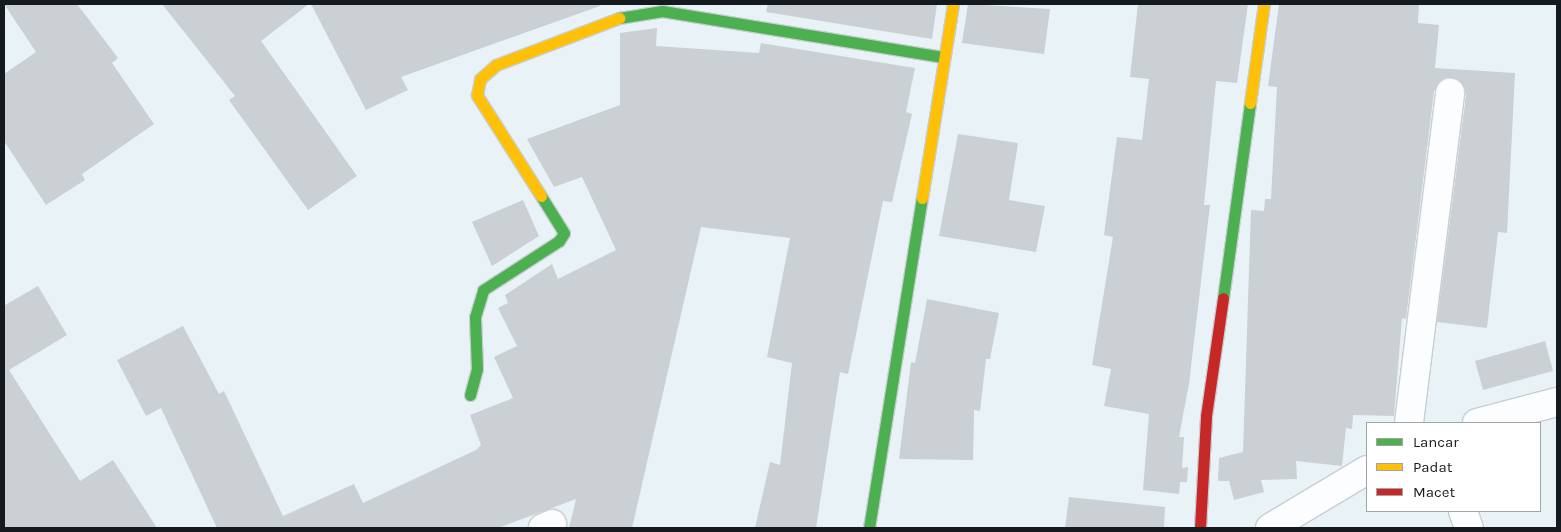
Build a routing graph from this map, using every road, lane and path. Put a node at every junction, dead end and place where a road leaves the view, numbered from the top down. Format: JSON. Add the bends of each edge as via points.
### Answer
{"nodes":[{"id":1,"x":953,"y":4,"type":"edge"},
{"id":2,"x":1264,"y":4,"type":"edge"},
{"id":3,"x":944,"y":57,"type":"junction"},
{"id":4,"x":1450,"y":93,"type":"dead end"},
{"id":5,"x":470,"y":395,"type":"dead end"},
{"id":6,"x":1557,"y":402,"type":"edge"},
{"id":7,"x":1409,"y":422,"type":"edge"},
{"id":8,"x":1482,"y":422,"type":"edge"},
{"id":9,"x":1366,"y":471,"type":"edge"},
{"id":10,"x":1463,"y":512,"type":"edge"},
{"id":11,"x":869,"y":528,"type":"edge"},
{"id":12,"x":1200,"y":528,"type":"edge"},
{"id":13,"x":1270,"y":528,"type":"edge"},
{"id":14,"x":1469,"y":528,"type":"edge"}],
"edges":[{"from":1,"to":3,"type":"street"},
{"from":2,"to":12,"type":"street","via":[[1206,416]]},
{"from":3,"to":5,"type":"street","via":[[662,11],[611,19],[496,65],[480,79],[477,95],[564,233],[559,240],[483,290],[475,317],[477,369]]},
{"from":3,"to":11,"type":"street"},
{"from":4,"to":7,"type":"street"},
{"from":6,"to":8,"type":"street"},
{"from":9,"to":13,"type":"street"},
{"from":10,"to":14,"type":"street"}]}
